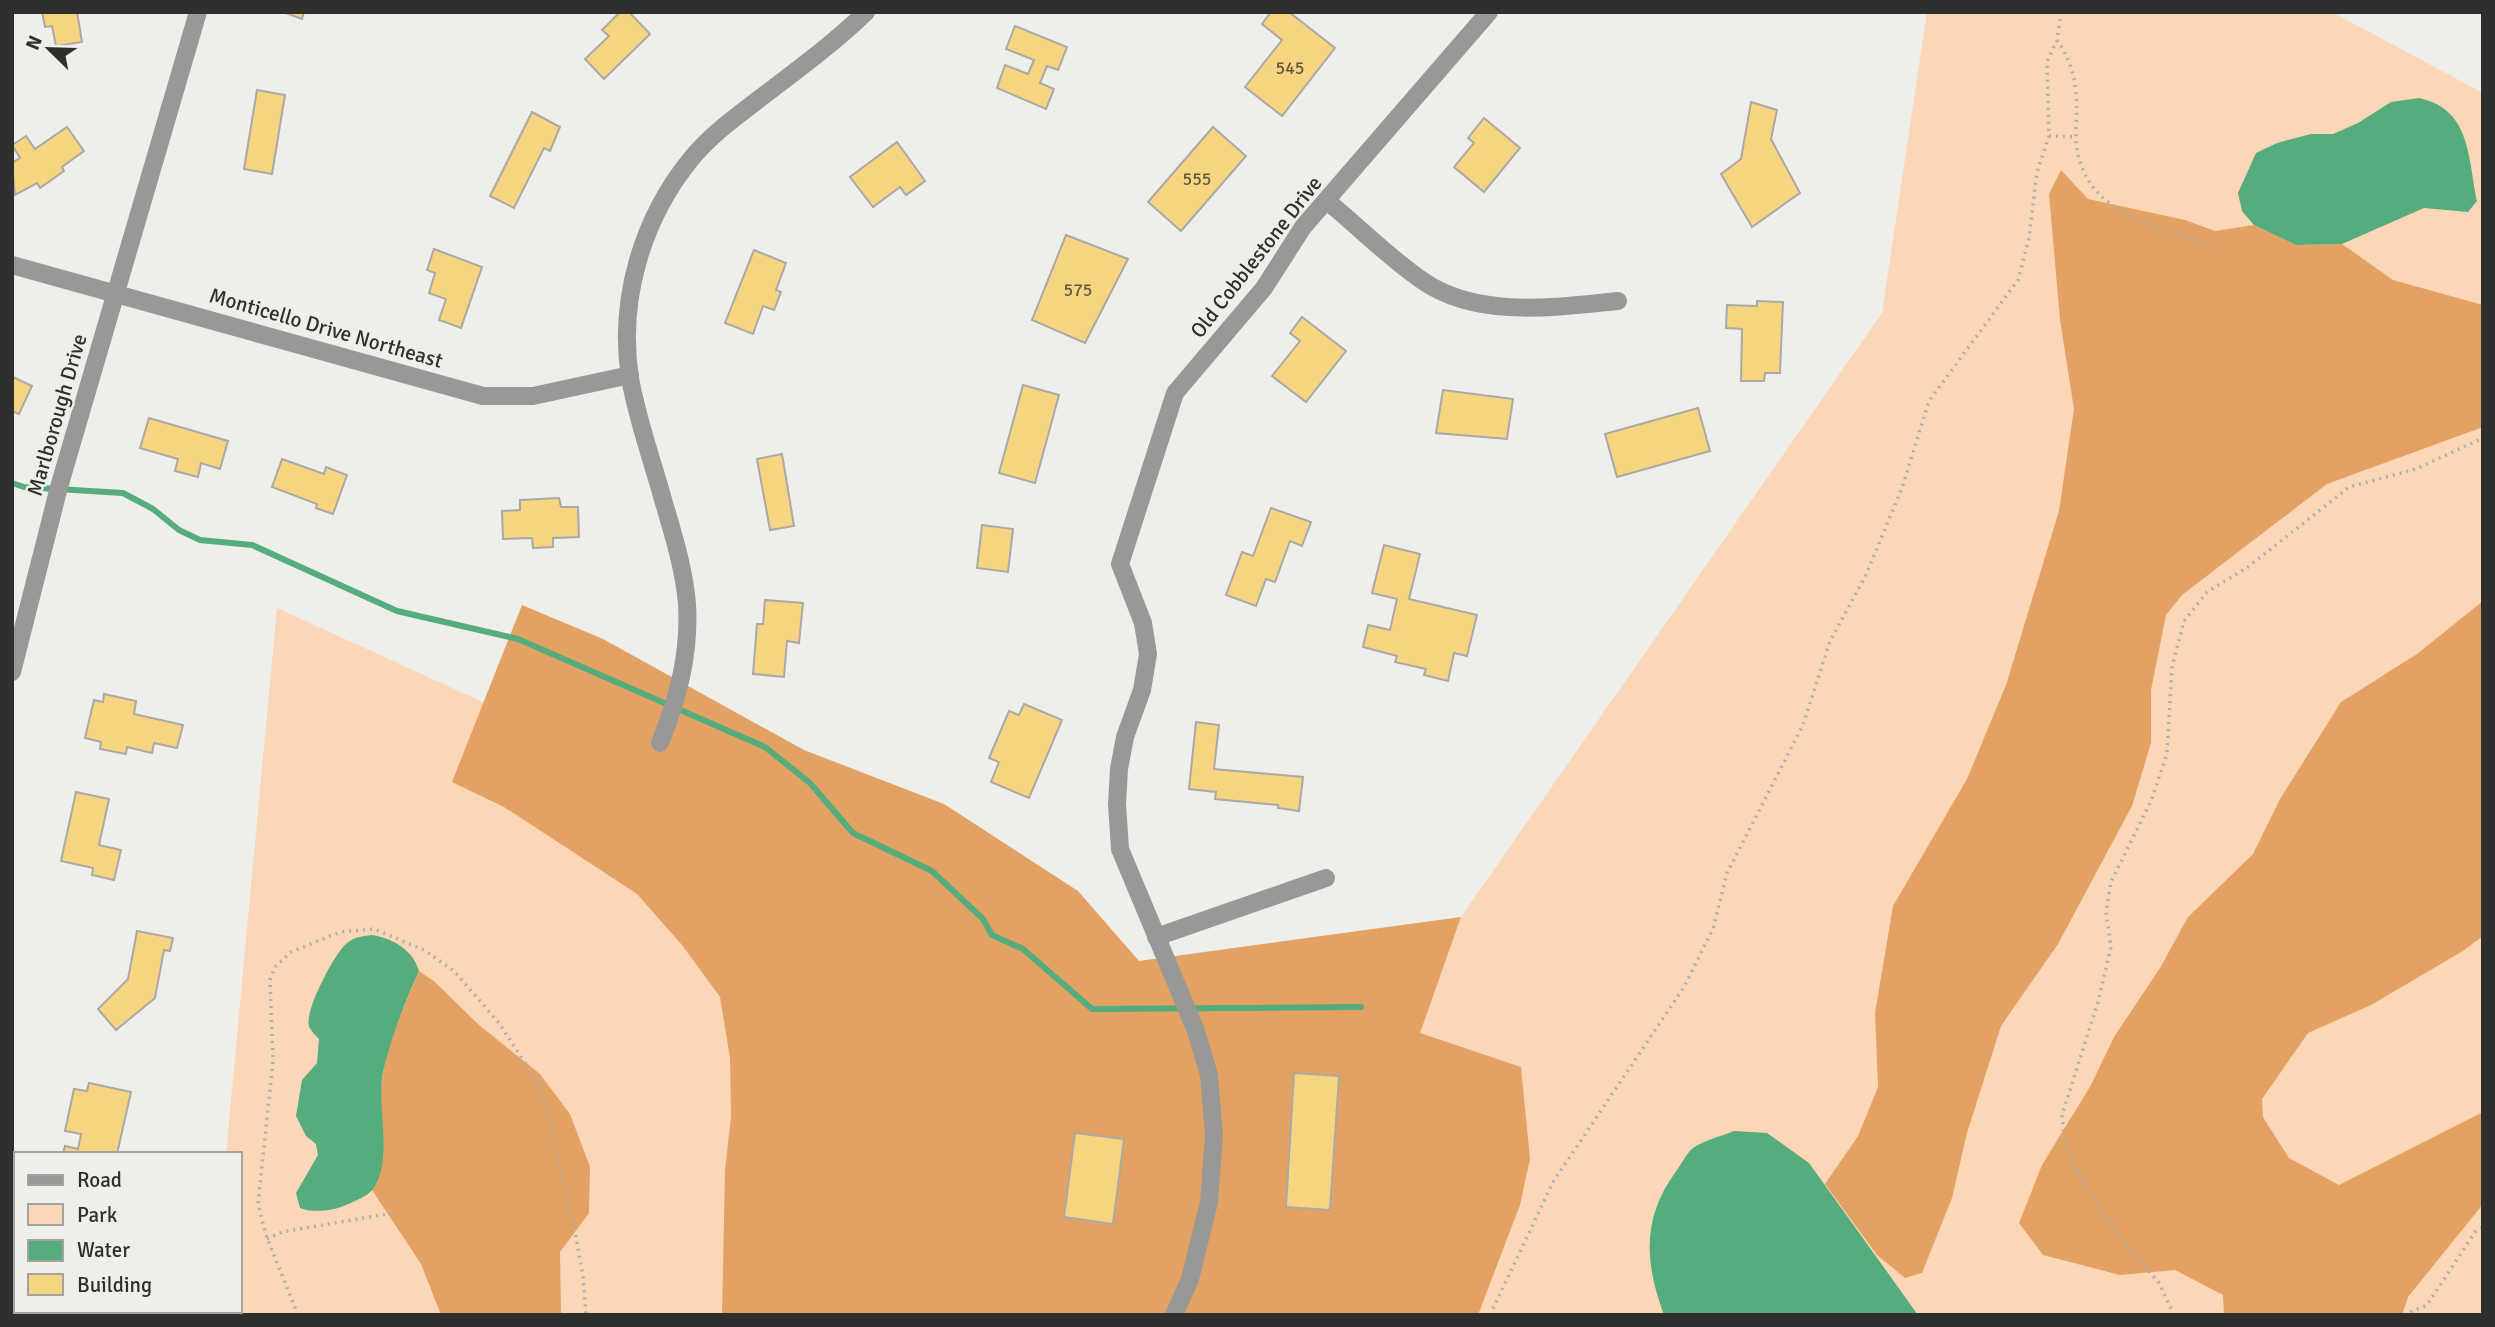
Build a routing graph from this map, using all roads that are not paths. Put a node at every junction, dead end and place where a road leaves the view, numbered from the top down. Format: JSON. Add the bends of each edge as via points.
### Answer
{"nodes":[{"id":1,"x":198,"y":12,"type":"edge"},
{"id":2,"x":866,"y":12,"type":"edge"},
{"id":3,"x":1489,"y":12,"type":"edge"},
{"id":4,"x":1327,"y":201,"type":"junction"},
{"id":5,"x":12,"y":265,"type":"edge"},
{"id":6,"x":116,"y":292,"type":"junction"},
{"id":7,"x":1618,"y":301,"type":"dead end"},
{"id":8,"x":630,"y":375,"type":"junction"},
{"id":9,"x":12,"y":672,"type":"edge"},
{"id":10,"x":660,"y":743,"type":"dead end"},
{"id":11,"x":1326,"y":878,"type":"dead end"},
{"id":12,"x":1156,"y":937,"type":"junction"},
{"id":13,"x":1174,"y":1315,"type":"edge"}],
"edges":[{"from":1,"to":6,"type":"street","name":"Marlborough Drive"},
{"from":2,"to":8,"type":"street","via":[[715,133],[670,188],[648,231],[633,276],[627,324]]},
{"from":3,"to":4,"type":"street","name":"Old Cobblestone Drive"},
{"from":4,"to":7,"type":"street","via":[[1424,282],[1455,297],[1541,308]]},
{"from":4,"to":12,"type":"street","name":"Old Cobblestone Drive","via":[[1303,227],[1264,288],[1175,393],[1120,564],[1143,623],[1148,654],[1119,769],[1120,849]]},
{"from":5,"to":6,"type":"street","name":"Monticello Drive Northeast"},
{"from":6,"to":8,"type":"street","name":"Monticello Drive Northeast","via":[[483,396],[533,396]]},
{"from":6,"to":9,"type":"street","name":"Marlborough Drive","via":[[59,487]]},
{"from":8,"to":10,"type":"street","via":[[679,555],[687,602],[683,672]]},
{"from":11,"to":12,"type":"street"},
{"from":12,"to":13,"type":"street","via":[[1196,1031],[1209,1075],[1214,1135],[1209,1202],[1190,1279]]}]}
